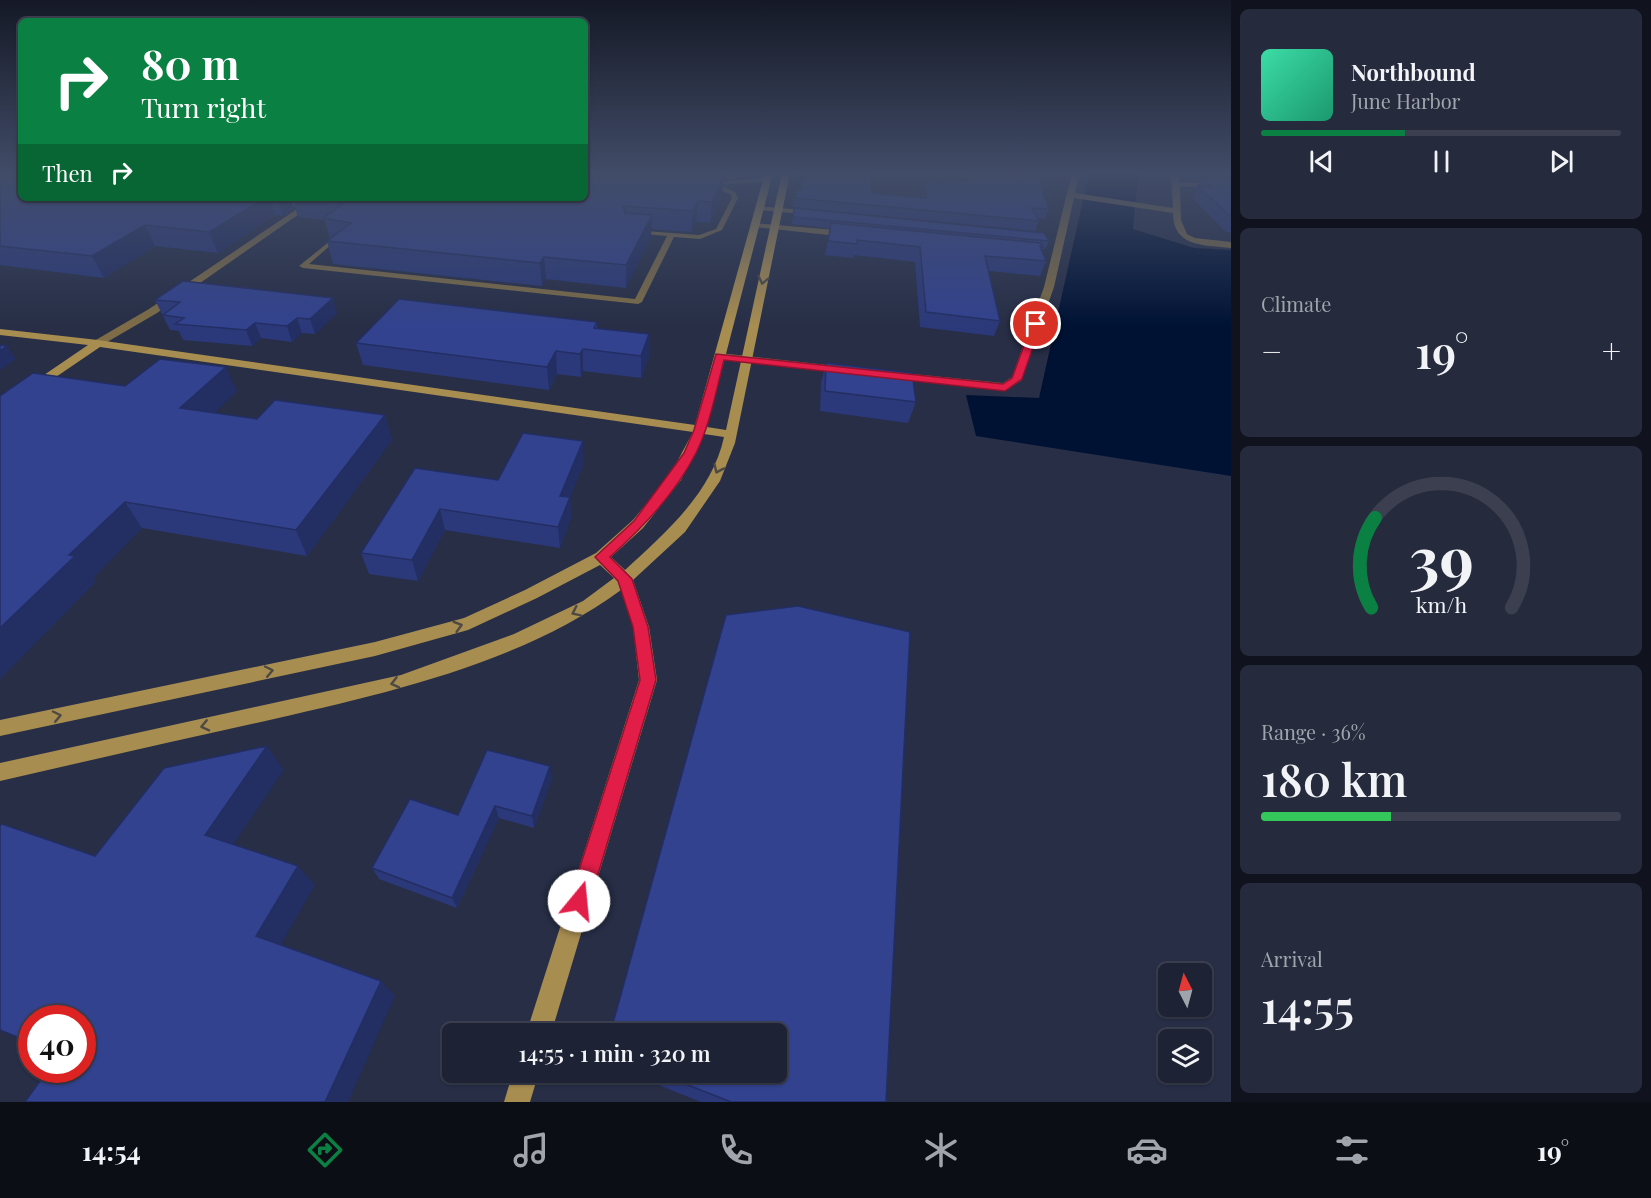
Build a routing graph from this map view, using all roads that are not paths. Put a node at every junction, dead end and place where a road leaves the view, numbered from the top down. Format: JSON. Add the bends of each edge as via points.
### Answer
{"nodes":[{"id":1,"x":280,"y":224,"type":"edge"},
{"id":2,"x":722,"y":224,"type":"edge"},
{"id":3,"x":1062,"y":224,"type":"edge"},
{"id":4,"x":1177,"y":224,"type":"edge"},
{"id":5,"x":755,"y":225,"type":"joint"},
{"id":6,"x":774,"y":227,"type":"junction"},
{"id":7,"x":626,"y":230,"type":"edge"},
{"id":8,"x":671,"y":235,"type":"junction"},
{"id":9,"x":856,"y":235,"type":"edge"},
{"id":10,"x":330,"y":243,"type":"edge"},
{"id":11,"x":1231,"y":245,"type":"edge"},
{"id":12,"x":0,"y":332,"type":"edge"},
{"id":13,"x":98,"y":343,"type":"junction"},
{"id":14,"x":720,"y":356,"type":"junction"},
{"id":15,"x":746,"y":360,"type":"junction"},
{"id":16,"x":862,"y":372,"type":"edge"},
{"id":17,"x":886,"y":375,"type":"edge"},
{"id":18,"x":0,"y":411,"type":"edge"},
{"id":19,"x":700,"y":430,"type":"junction"},
{"id":20,"x":730,"y":434,"type":"junction"},
{"id":21,"x":602,"y":557,"type":"junction"},
{"id":22,"x":625,"y":579,"type":"junction"},
{"id":23,"x":0,"y":728,"type":"edge"},
{"id":24,"x":0,"y":772,"type":"edge"},
{"id":25,"x":541,"y":1023,"type":"edge"},
{"id":26,"x":523,"y":1083,"type":"edge"},
{"id":27,"x":517,"y":1102,"type":"edge"}],
"edges":[{"from":1,"to":13,"type":"street","via":[[153,311]]},
{"from":2,"to":8,"type":"lane","via":[[719,230],[700,237]]},
{"from":3,"to":17,"type":"street","via":[[1050,254],[1050,287],[1017,379],[1005,387]]},
{"from":4,"to":11,"type":"street","via":[[1182,236],[1192,240]]},
{"from":5,"to":6,"type":"street"},
{"from":5,"to":14,"type":"street"},
{"from":6,"to":9,"type":"street"},
{"from":6,"to":15,"type":"street","one_way":true},
{"from":7,"to":8,"type":"lane"},
{"from":8,"to":10,"type":"lane","via":[[638,302],[303,266]]},
{"from":12,"to":13,"type":"street"},
{"from":13,"to":18,"type":"street"},
{"from":13,"to":19,"type":"street"},
{"from":14,"to":15,"type":"street"},
{"from":14,"to":19,"type":"street"},
{"from":15,"to":16,"type":"street"},
{"from":15,"to":20,"type":"street"},
{"from":19,"to":20,"type":"street"},
{"from":19,"to":21,"type":"street","via":[[675,477],[638,524]]},
{"from":20,"to":22,"type":"street","one_way":true,"via":[[713,481],[680,528]]},
{"from":21,"to":22,"type":"street"},
{"from":23,"to":21,"type":"street","one_way":true,"via":[[395,644],[468,623]]},
{"from":22,"to":24,"type":"street","one_way":true,"via":[[589,605],[520,639],[401,682]]},
{"from":22,"to":25,"type":"street","via":[[641,627],[648,680]]},
{"from":26,"to":27,"type":"street"}]}
